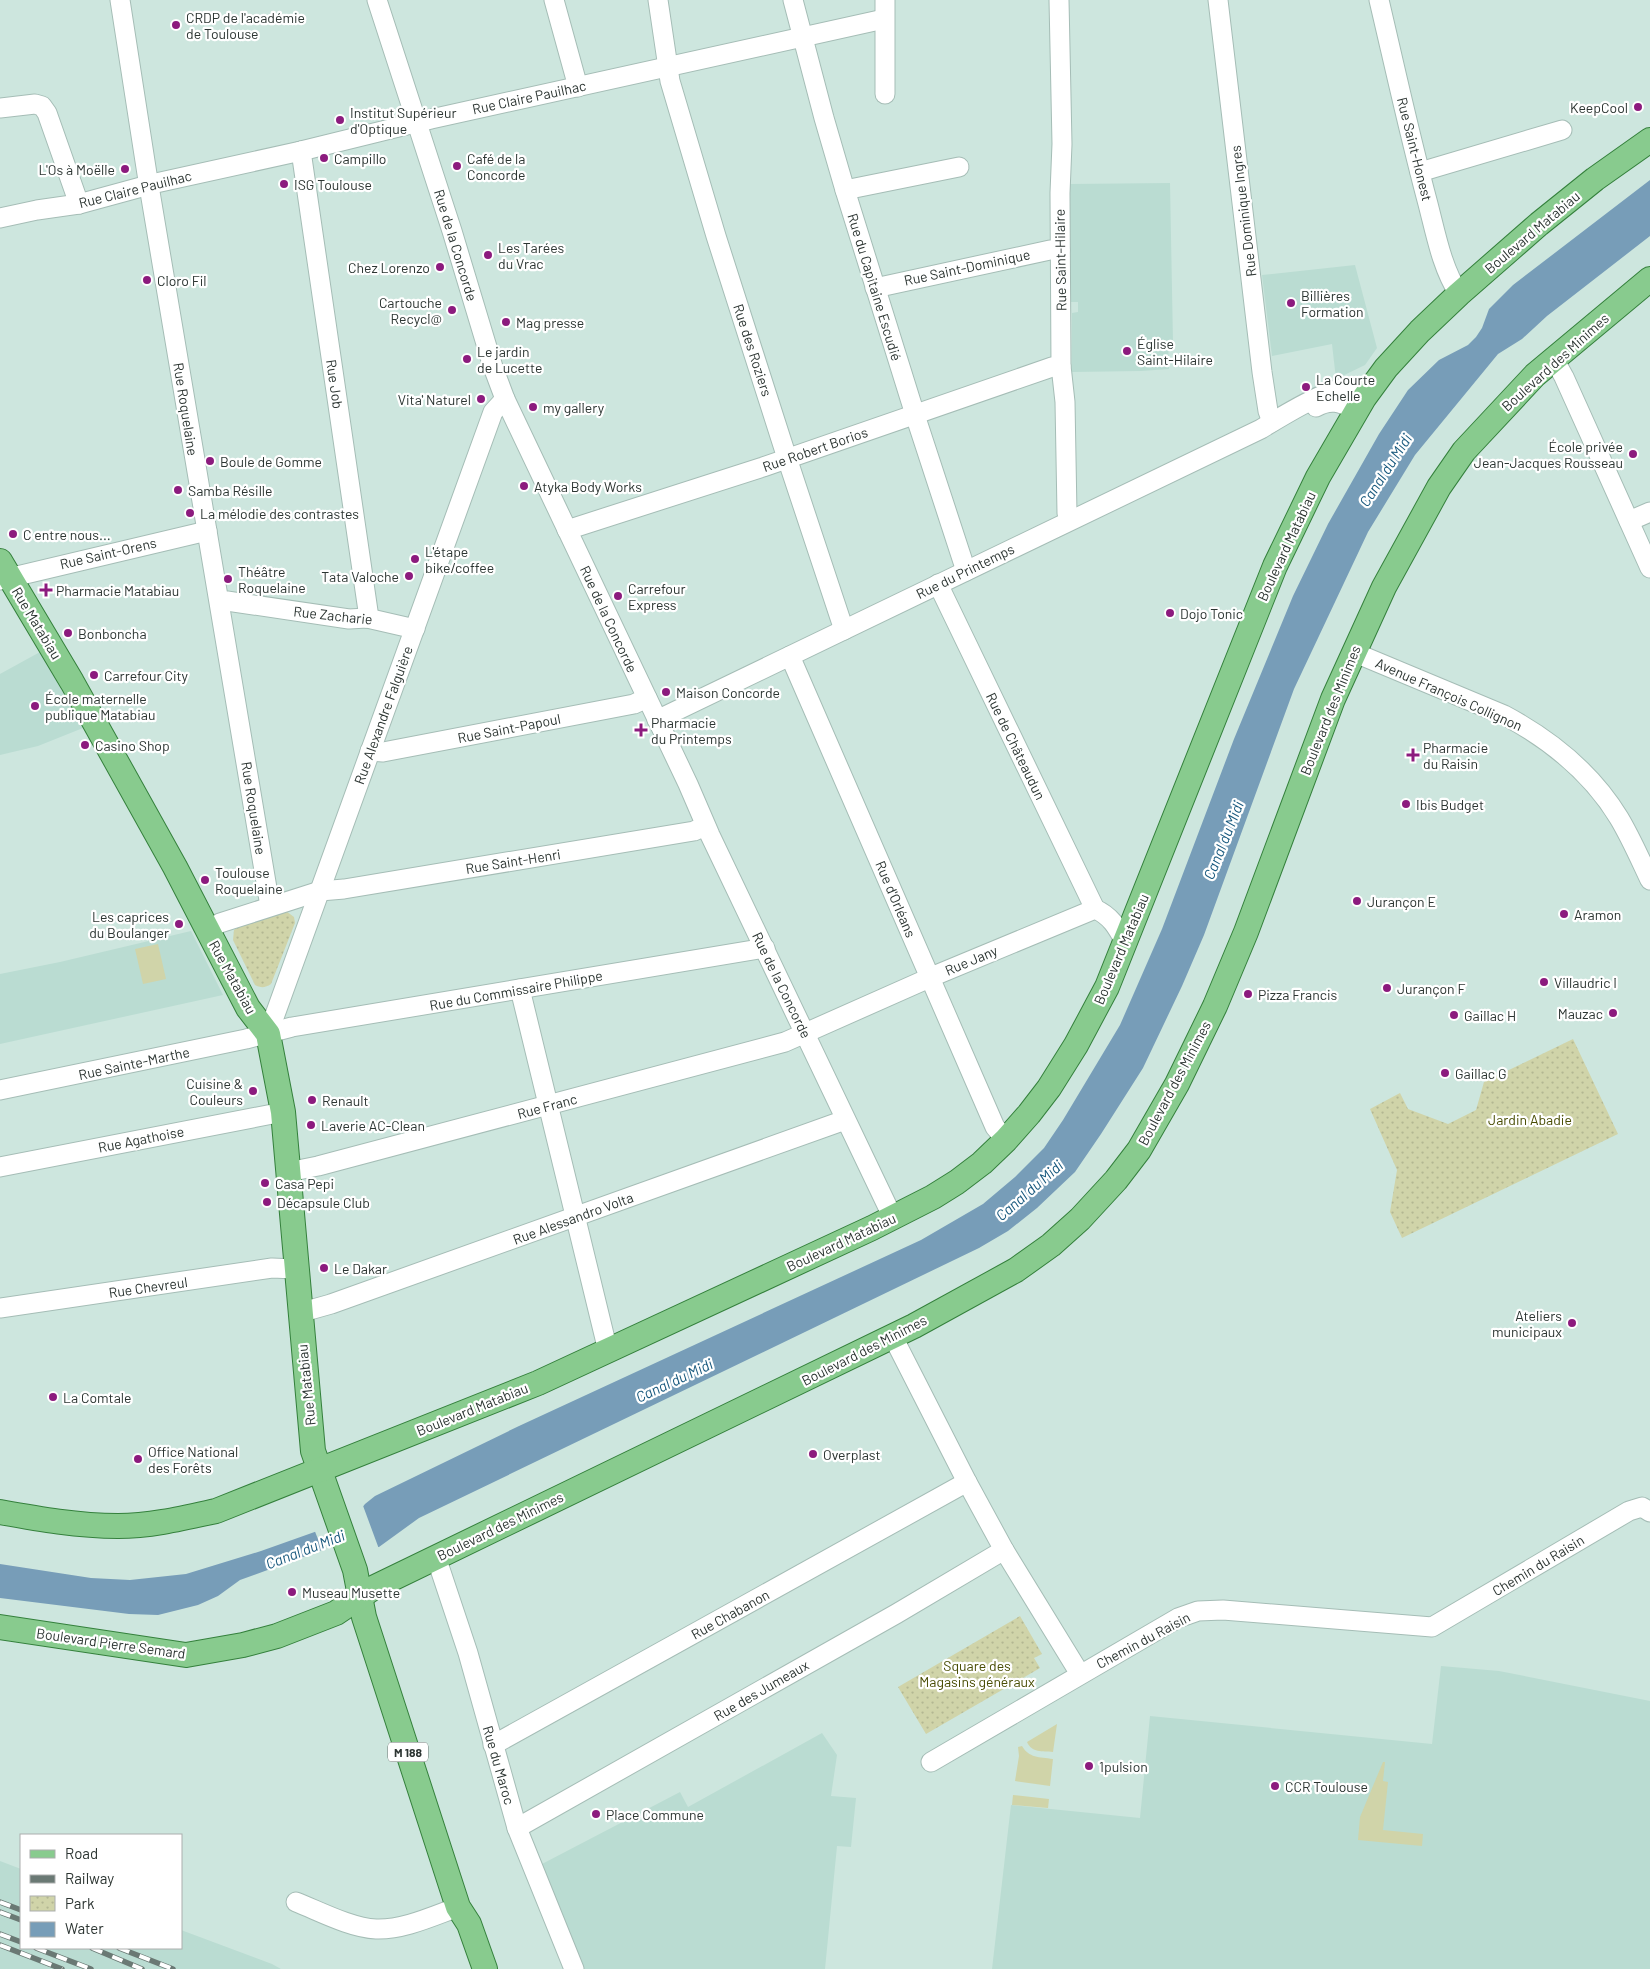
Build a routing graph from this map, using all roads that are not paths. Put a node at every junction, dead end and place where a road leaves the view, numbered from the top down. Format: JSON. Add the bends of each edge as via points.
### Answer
{"nodes":[{"id":1,"x":120,"y":0,"type":"edge"},
{"id":2,"x":377,"y":0,"type":"edge"},
{"id":3,"x":554,"y":0,"type":"edge"},
{"id":4,"x":658,"y":0,"type":"edge"},
{"id":5,"x":793,"y":0,"type":"edge"},
{"id":6,"x":1059,"y":0,"type":"edge"},
{"id":7,"x":1218,"y":0,"type":"edge"},
{"id":8,"x":1378,"y":0,"type":"edge"},
{"id":9,"x":884,"y":9,"type":"edge"},
{"id":10,"x":803,"y":37,"type":"junction"},
{"id":11,"x":667,"y":68,"type":"junction"},
{"id":12,"x":578,"y":87,"type":"junction"},
{"id":13,"x":885,"y":94,"type":"dead end"},
{"id":14,"x":0,"y":108,"type":"edge"},
{"id":15,"x":417,"y":123,"type":"junction"},
{"id":16,"x":1562,"y":130,"type":"dead end"},
{"id":17,"x":1650,"y":140,"type":"edge"},
{"id":18,"x":300,"y":150,"type":"junction"},
{"id":19,"x":959,"y":168,"type":"dead end"},
{"id":20,"x":1420,"y":172,"type":"junction"},
{"id":21,"x":149,"y":185,"type":"junction"},
{"id":22,"x":845,"y":190,"type":"junction"},
{"id":23,"x":79,"y":204,"type":"junction"},
{"id":24,"x":0,"y":218,"type":"edge"},
{"id":25,"x":1060,"y":250,"type":"junction"},
{"id":26,"x":1650,"y":279,"type":"edge"},
{"id":27,"x":875,"y":288,"type":"junction"},
{"id":28,"x":1459,"y":294,"type":"junction"},
{"id":29,"x":1554,"y":359,"type":"junction"},
{"id":30,"x":1062,"y":366,"type":"junction"},
{"id":31,"x":505,"y":399,"type":"junction"},
{"id":32,"x":1360,"y":404,"type":"junction"},
{"id":33,"x":915,"y":414,"type":"junction"},
{"id":34,"x":1272,"y":422,"type":"junction"},
{"id":35,"x":787,"y":458,"type":"junction"},
{"id":36,"x":1650,"y":512,"type":"edge"},
{"id":37,"x":1070,"y":520,"type":"junction"},
{"id":38,"x":1628,"y":520,"type":"junction"},
{"id":39,"x":567,"y":530,"type":"junction"},
{"id":40,"x":207,"y":531,"type":"junction"},
{"id":41,"x":1650,"y":568,"type":"edge"},
{"id":42,"x":966,"y":571,"type":"junction"},
{"id":43,"x":3,"y":573,"type":"edge"},
{"id":44,"x":938,"y":584,"type":"junction"},
{"id":45,"x":220,"y":602,"type":"junction"},
{"id":46,"x":367,"y":618,"type":"junction"},
{"id":47,"x":415,"y":629,"type":"junction"},
{"id":48,"x":844,"y":630,"type":"junction"},
{"id":49,"x":1353,"y":652,"type":"junction"},
{"id":50,"x":790,"y":656,"type":"junction"},
{"id":51,"x":647,"y":698,"type":"junction"},
{"id":52,"x":657,"y":720,"type":"junction"},
{"id":53,"x":370,"y":751,"type":"junction"},
{"id":54,"x":705,"y":826,"type":"junction"},
{"id":55,"x":1650,"y":880,"type":"edge"},
{"id":56,"x":320,"y":891,"type":"junction"},
{"id":57,"x":270,"y":906,"type":"junction"},
{"id":58,"x":1095,"y":909,"type":"junction"},
{"id":59,"x":207,"y":930,"type":"junction"},
{"id":60,"x":1125,"y":942,"type":"junction"},
{"id":61,"x":765,"y":948,"type":"junction"},
{"id":62,"x":930,"y":977,"type":"junction"},
{"id":63,"x":520,"y":989,"type":"junction"},
{"id":64,"x":805,"y":1033,"type":"junction"},
{"id":65,"x":268,"y":1034,"type":"junction"},
{"id":66,"x":0,"y":1090,"type":"edge"},
{"id":67,"x":548,"y":1106,"type":"junction"},
{"id":68,"x":283,"y":1112,"type":"junction"},
{"id":69,"x":845,"y":1120,"type":"junction"},
{"id":70,"x":1006,"y":1140,"type":"junction"},
{"id":71,"x":0,"y":1167,"type":"edge"},
{"id":72,"x":288,"y":1172,"type":"junction"},
{"id":73,"x":576,"y":1217,"type":"junction"},
{"id":74,"x":892,"y":1218,"type":"junction"},
{"id":75,"x":295,"y":1269,"type":"junction"},
{"id":76,"x":0,"y":1308,"type":"edge"},
{"id":77,"x":299,"y":1314,"type":"junction"},
{"id":78,"x":893,"y":1337,"type":"junction"},
{"id":79,"x":608,"y":1351,"type":"junction"},
{"id":80,"x":319,"y":1470,"type":"junction"},
{"id":81,"x":967,"y":1482,"type":"junction"},
{"id":82,"x":0,"y":1512,"type":"edge"},
{"id":83,"x":1650,"y":1512,"type":"edge"},
{"id":84,"x":1004,"y":1550,"type":"junction"},
{"id":85,"x":436,"y":1557,"type":"junction"},
{"id":86,"x":360,"y":1596,"type":"junction"},
{"id":87,"x":0,"y":1627,"type":"edge"},
{"id":88,"x":1080,"y":1674,"type":"junction"},
{"id":89,"x":493,"y":1745,"type":"junction"},
{"id":90,"x":931,"y":1762,"type":"dead end"},
{"id":91,"x":517,"y":1828,"type":"junction"},
{"id":92,"x":296,"y":1902,"type":"dead end"},
{"id":93,"x":458,"y":1908,"type":"junction"},
{"id":94,"x":473,"y":1969,"type":"edge"},
{"id":95,"x":485,"y":1969,"type":"edge"},
{"id":96,"x":574,"y":1969,"type":"edge"}],
"edges":[{"from":1,"to":21,"type":"street","name":"Rue Roquelaine"},
{"from":2,"to":15,"type":"street","name":"Rue de la Concorde"},
{"from":3,"to":12,"type":"street"},
{"from":4,"to":11,"type":"street","name":"Rue des Roziers"},
{"from":5,"to":10,"type":"street","name":"Rue du Capitaine Escudié"},
{"from":6,"to":25,"type":"street","name":"Rue Saint-Hilaire"},
{"from":7,"to":34,"type":"street","name":"Rue Dominique Ingres","via":[[1262,372]]},
{"from":8,"to":20,"type":"street","name":"Rue Saint-Honest"},
{"from":9,"to":10,"type":"street","name":"Rue Claire Pauilhac"},
{"from":9,"to":13,"type":"street"},
{"from":10,"to":11,"type":"street","name":"Rue Claire Pauilhac"},
{"from":10,"to":22,"type":"street","name":"Rue du Capitaine Escudié"},
{"from":11,"to":12,"type":"street","name":"Rue Claire Pauilhac"},
{"from":11,"to":35,"type":"street","name":"Rue des Roziers","via":[[716,236]]},
{"from":12,"to":15,"type":"street","name":"Rue Claire Pauilhac"},
{"from":14,"to":23,"type":"street","via":[[42,106]]},
{"from":15,"to":18,"type":"street","name":"Rue Claire Pauilhac"},
{"from":15,"to":31,"type":"street","name":"Rue de la Concorde"},
{"from":16,"to":20,"type":"street"},
{"from":17,"to":28,"type":"main road","name":"Boulevard Matabiau","via":[[1539,224]]},
{"from":18,"to":21,"type":"street","name":"Rue Claire Pauilhac"},
{"from":18,"to":46,"type":"street","name":"Rue Job"},
{"from":19,"to":22,"type":"street"},
{"from":20,"to":28,"type":"street","name":"Rue Saint-Honest","via":[[1446,270]]},
{"from":21,"to":23,"type":"street","name":"Rue Claire Pauilhac"},
{"from":21,"to":40,"type":"street","name":"Rue Roquelaine"},
{"from":22,"to":27,"type":"street","name":"Rue du Capitaine Escudié"},
{"from":23,"to":24,"type":"street","name":"Rue Claire Pauilhac"},
{"from":25,"to":27,"type":"street","name":"Rue Saint-Dominique"},
{"from":25,"to":30,"type":"street","name":"Rue Saint-Hilaire"},
{"from":26,"to":29,"type":"main road","name":"Boulevard des Minimes"},
{"from":27,"to":33,"type":"street","name":"Rue du Capitaine Escudié"},
{"from":28,"to":32,"type":"main road","name":"Boulevard Matabiau","via":[[1399,354]]},
{"from":29,"to":38,"type":"street"},
{"from":29,"to":49,"type":"main road","name":"Boulevard des Minimes","via":[[1486,426],[1452,468],[1410,539]]},
{"from":30,"to":33,"type":"street","name":"Rue Robert Borios"},
{"from":30,"to":37,"type":"street","name":"Rue Saint-Hilaire","via":[[1067,513]]},
{"from":31,"to":39,"type":"street","name":"Rue de la Concorde"},
{"from":31,"to":47,"type":"street","name":"Rue Alexandre Falguière","via":[[493,412]]},
{"from":32,"to":34,"type":"street","name":"Rue du Printemps","via":[[1332,401],[1297,416]]},
{"from":32,"to":60,"type":"main road","name":"Boulevard Matabiau","via":[[1318,477],[1275,566]]},
{"from":33,"to":35,"type":"street","name":"Rue Robert Borios"},
{"from":33,"to":42,"type":"street","name":"Rue du Capitaine Escudié"},
{"from":34,"to":37,"type":"street","name":"Rue du Printemps"},
{"from":35,"to":39,"type":"street","name":"Rue Robert Borios"},
{"from":35,"to":48,"type":"street","name":"Rue des Roziers"},
{"from":36,"to":38,"type":"street"},
{"from":37,"to":42,"type":"street","name":"Rue du Printemps"},
{"from":38,"to":41,"type":"street"},
{"from":39,"to":51,"type":"street","name":"Rue de la Concorde"},
{"from":40,"to":43,"type":"street","name":"Rue Saint-Orens","via":[[48,567]]},
{"from":40,"to":45,"type":"street","name":"Rue Roquelaine"},
{"from":42,"to":44,"type":"street","name":"Rue du Printemps"},
{"from":43,"to":59,"type":"main road","name":"Rue Matabiau","via":[[106,742]]},
{"from":44,"to":48,"type":"street","name":"Rue du Printemps"},
{"from":44,"to":58,"type":"street","name":"Rue de Châteaudun"},
{"from":45,"to":46,"type":"street","name":"Rue Zacharie","via":[[350,619]]},
{"from":45,"to":57,"type":"street","name":"Rue Roquelaine"},
{"from":46,"to":47,"type":"street","name":"Rue Zacharie"},
{"from":47,"to":53,"type":"street","name":"Rue Alexandre Falguière"},
{"from":48,"to":50,"type":"street","name":"Rue du Printemps"},
{"from":49,"to":55,"type":"street","name":"Avenue François Collignon","via":[[1504,715],[1562,752],[1608,802]]},
{"from":49,"to":78,"type":"main road","name":"Boulevard des Minimes","via":[[1215,1006],[1177,1084],[1138,1150],[1110,1187],[1051,1245],[1016,1270]]},
{"from":50,"to":52,"type":"street","name":"Rue du Printemps"},
{"from":50,"to":62,"type":"street","name":"Rue d'Orléans"},
{"from":51,"to":52,"type":"street","name":"Rue de la Concorde"},
{"from":51,"to":53,"type":"street","name":"Rue Saint-Papoul","via":[[634,704],[382,752]]},
{"from":52,"to":54,"type":"street","name":"Rue de la Concorde"},
{"from":53,"to":56,"type":"street","name":"Rue Alexandre Falguière"},
{"from":54,"to":56,"type":"street","name":"Rue Saint-Henri","via":[[694,831]]},
{"from":54,"to":61,"type":"street","name":"Rue de la Concorde"},
{"from":56,"to":57,"type":"street","name":"Rue Saint-Henri"},
{"from":56,"to":65,"type":"street","name":"Rue Alexandre Falguière"},
{"from":57,"to":59,"type":"street","name":"Rue Saint-Henri","via":[[220,922]]},
{"from":58,"to":60,"type":"street","via":[[1115,923]]},
{"from":58,"to":62,"type":"street","name":"Rue Jany"},
{"from":59,"to":65,"type":"main road","name":"Rue Matabiau","via":[[248,1008]]},
{"from":60,"to":70,"type":"main road","name":"Boulevard Matabiau","via":[[1076,1045],[1049,1088]]},
{"from":61,"to":63,"type":"street","name":"Rue du Commissaire Philippe"},
{"from":61,"to":64,"type":"street","name":"Rue de la Concorde"},
{"from":62,"to":64,"type":"street","name":"Rue Jany"},
{"from":62,"to":70,"type":"street","name":"Rue d'Orléans","via":[[994,1127]]},
{"from":63,"to":65,"type":"street","name":"Rue du Commissaire Philippe","via":[[292,1027]]},
{"from":63,"to":67,"type":"street"},
{"from":64,"to":67,"type":"street","name":"Rue Franc","via":[[784,1042]]},
{"from":64,"to":69,"type":"street","name":"Rue de la Concorde"},
{"from":65,"to":66,"type":"street","name":"Rue Sainte-Marthe"},
{"from":65,"to":68,"type":"main road","name":"Rue Matabiau"},
{"from":67,"to":72,"type":"street","name":"Rue Franc"},
{"from":67,"to":73,"type":"street"},
{"from":68,"to":71,"type":"street","name":"Rue Agathoise"},
{"from":68,"to":72,"type":"main road","name":"Rue Matabiau"},
{"from":69,"to":73,"type":"street","name":"Rue Alessandro Volta"},
{"from":69,"to":74,"type":"street","name":"Rue de la Concorde"},
{"from":70,"to":74,"type":"main road","name":"Boulevard Matabiau","via":[[957,1182]]},
{"from":72,"to":75,"type":"main road","name":"Rue Matabiau"},
{"from":73,"to":77,"type":"street","name":"Rue Alessandro Volta"},
{"from":73,"to":79,"type":"street"},
{"from":74,"to":79,"type":"main road","name":"Boulevard Matabiau"},
{"from":75,"to":76,"type":"street","name":"Rue Chevreul","via":[[272,1268]]},
{"from":75,"to":77,"type":"main road","name":"Rue Matabiau"},
{"from":77,"to":80,"type":"main road","name":"Rue Matabiau","via":[[312,1452]]},
{"from":78,"to":81,"type":"street","name":"Chemin du Raisin"},
{"from":78,"to":85,"type":"main road","name":"Boulevard des Minimes"},
{"from":79,"to":80,"type":"main road","name":"Boulevard Matabiau","via":[[490,1403]]},
{"from":80,"to":82,"type":"main road","name":"Boulevard Matabiau","via":[[216,1511],[169,1521],[119,1526],[77,1524]]},
{"from":80,"to":86,"type":"main road","name":"Rue Matabiau","via":[[355,1570]]},
{"from":81,"to":84,"type":"street","name":"Chemin du Raisin"},
{"from":81,"to":89,"type":"street","name":"Rue Chabanon"},
{"from":83,"to":88,"type":"street","name":"Chemin du Raisin","via":[[1642,1507],[1629,1511],[1432,1627],[1198,1611],[1178,1618]]},
{"from":84,"to":88,"type":"street","name":"Chemin du Raisin"},
{"from":84,"to":91,"type":"street","name":"Rue des Jumeaux"},
{"from":85,"to":86,"type":"main road","name":"Boulevard des Minimes"},
{"from":85,"to":89,"type":"street","name":"Rue du Maroc","via":[[466,1646]]},
{"from":86,"to":87,"type":"main road","name":"Boulevard Pierre Semard","via":[[336,1613],[277,1636],[186,1655]]},
{"from":86,"to":93,"type":"main road","number":"M 188"},
{"from":88,"to":90,"type":"street"},
{"from":89,"to":91,"type":"street","name":"Rue du Maroc"},
{"from":91,"to":96,"type":"street","name":"Rue du Maroc"},
{"from":92,"to":93,"type":"street","via":[[357,1926],[375,1929],[393,1928]]},
{"from":93,"to":94,"type":"main road","number":"M 188","via":[[460,1929]]},
{"from":93,"to":95,"type":"main road","number":"M 188","via":[[469,1924]]}]}
